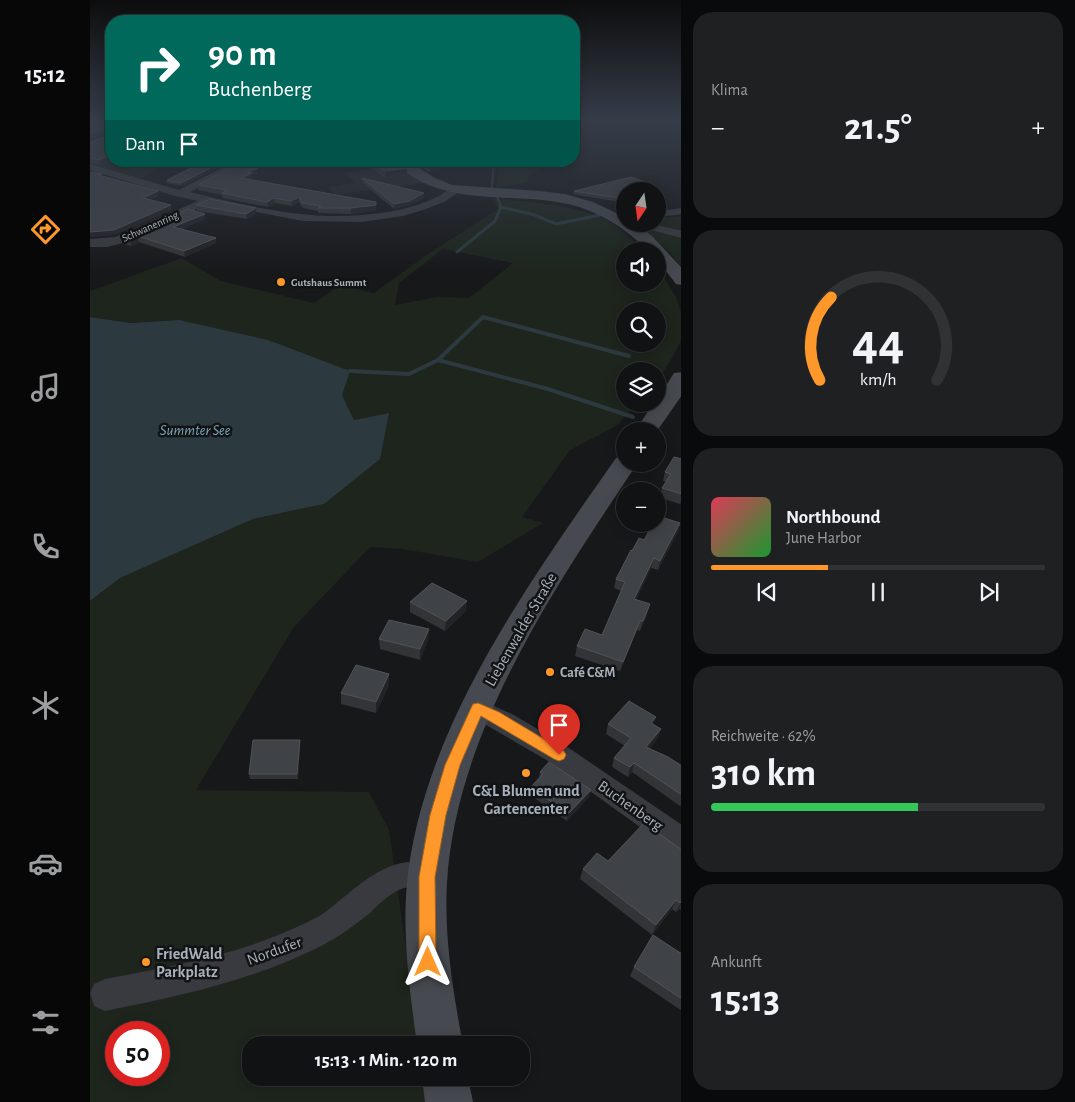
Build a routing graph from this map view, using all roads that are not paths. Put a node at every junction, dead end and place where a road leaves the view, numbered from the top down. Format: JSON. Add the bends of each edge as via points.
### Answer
{"nodes":[{"id":1,"x":103,"y":171,"type":"edge"},
{"id":2,"x":223,"y":171,"type":"edge"},
{"id":3,"x":415,"y":171,"type":"edge"},
{"id":4,"x":457,"y":190,"type":"junction"},
{"id":5,"x":179,"y":194,"type":"junction"},
{"id":6,"x":209,"y":200,"type":"junction"},
{"id":7,"x":681,"y":211,"type":"edge"},
{"id":8,"x":666,"y":213,"type":"edge"},
{"id":9,"x":616,"y":216,"type":"edge"},
{"id":10,"x":666,"y":231,"type":"edge"},
{"id":11,"x":636,"y":232,"type":"edge"},
{"id":12,"x":681,"y":235,"type":"edge"},
{"id":13,"x":90,"y":243,"type":"edge"},
{"id":14,"x":681,"y":280,"type":"edge"},
{"id":15,"x":681,"y":378,"type":"edge"},
{"id":16,"x":653,"y":422,"type":"edge"},
{"id":17,"x":619,"y":472,"type":"edge"},
{"id":18,"x":478,"y":708,"type":"junction"},
{"id":19,"x":681,"y":841,"type":"edge"},
{"id":20,"x":427,"y":877,"type":"junction"},
{"id":21,"x":105,"y":995,"type":"dead end"},
{"id":22,"x":439,"y":1036,"type":"edge"},
{"id":23,"x":446,"y":1086,"type":"edge"},
{"id":24,"x":449,"y":1102,"type":"edge"}],
"edges":[{"from":1,"to":5,"type":"street"},
{"from":2,"to":5,"type":"street"},
{"from":3,"to":4,"type":"main road","via":[[432,182]]},
{"from":4,"to":6,"type":"street","via":[[421,209],[336,220],[301,218]]},
{"from":4,"to":9,"type":"main road","via":[[566,198]]},
{"from":5,"to":6,"type":"street"},
{"from":6,"to":13,"type":"street","name":"Schwanenring","via":[[119,240]]},
{"from":7,"to":8,"type":"street"},
{"from":10,"to":12,"type":"street"},
{"from":11,"to":14,"type":"main road","via":[[664,257]]},
{"from":15,"to":16,"type":"main road"},
{"from":17,"to":18,"type":"main road","name":"Liebenwalder Straße","via":[[526,615],[497,665]]},
{"from":18,"to":19,"type":"street","name":"Buchenberg","via":[[559,755]]},
{"from":18,"to":20,"type":"main road","name":"Liebenwalder Straße","via":[[452,765],[438,815]]},
{"from":20,"to":21,"type":"street","name":"Nordufer","via":[[402,875],[373,892],[328,927],[279,951],[176,980]]},
{"from":20,"to":22,"type":"main road","name":"Liebenwalder Straße","via":[[428,962]]},
{"from":23,"to":24,"type":"main road"}]}
